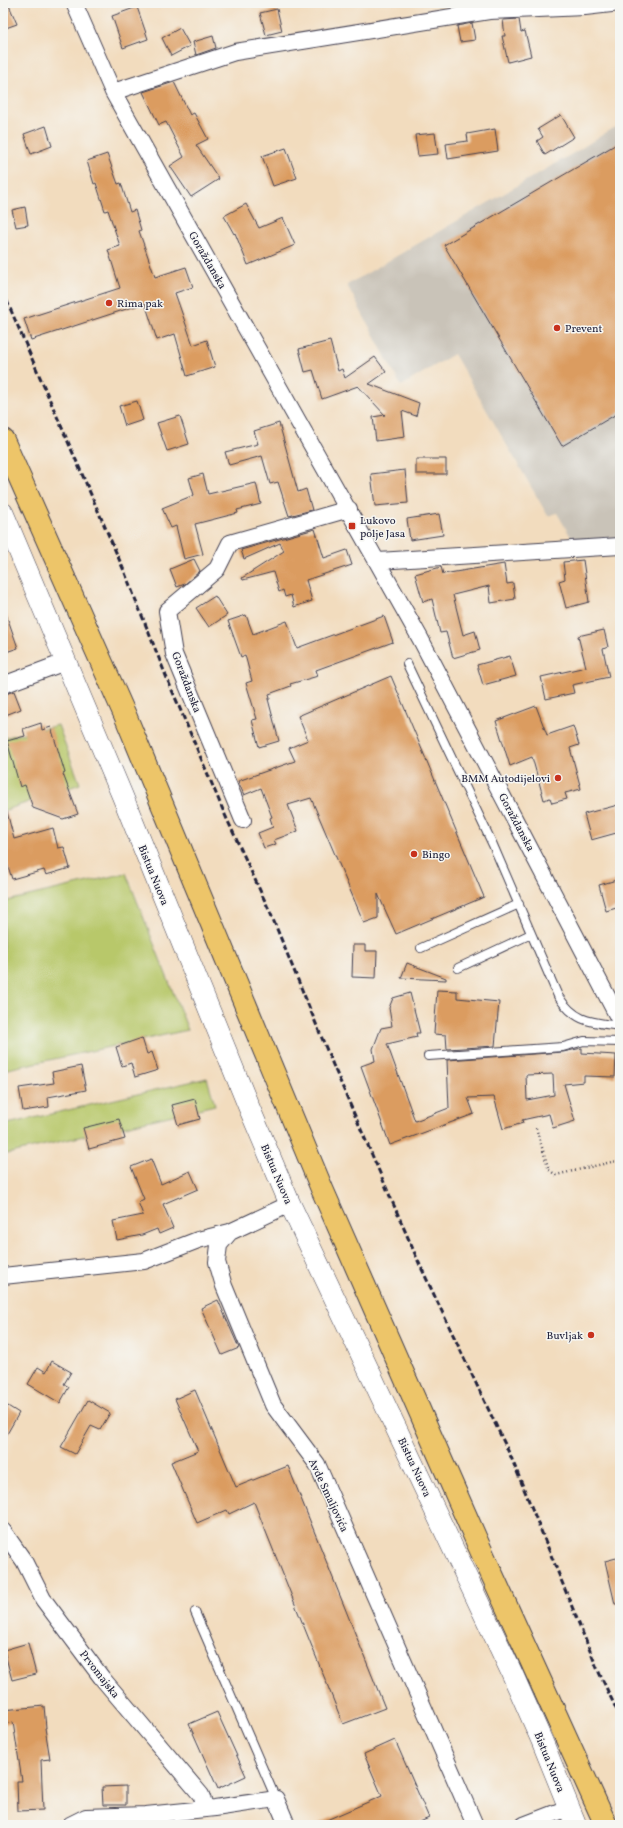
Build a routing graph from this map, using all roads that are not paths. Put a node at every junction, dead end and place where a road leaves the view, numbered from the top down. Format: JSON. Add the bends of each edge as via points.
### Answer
{"nodes":[{"id":1,"x":620,"y":3,"type":"edge"},
{"id":2,"x":79,"y":4,"type":"edge"},
{"id":3,"x":113,"y":92,"type":"junction"},
{"id":4,"x":3,"y":440,"type":"edge"},
{"id":5,"x":349,"y":509,"type":"junction"},
{"id":6,"x":3,"y":513,"type":"edge"},
{"id":7,"x":620,"y":546,"type":"edge"},
{"id":8,"x":378,"y":561,"type":"junction"},
{"id":9,"x":65,"y":662,"type":"junction"},
{"id":10,"x":407,"y":664,"type":"dead end"},
{"id":11,"x":3,"y":684,"type":"edge"},
{"id":12,"x":243,"y":820,"type":"dead end"},
{"id":13,"x":519,"y":904,"type":"junction"},
{"id":14,"x":531,"y":934,"type":"junction"},
{"id":15,"x":421,"y":948,"type":"dead end"},
{"id":16,"x":458,"y":968,"type":"dead end"},
{"id":17,"x":620,"y":1021,"type":"edge"},
{"id":18,"x":620,"y":1026,"type":"edge"},
{"id":19,"x":620,"y":1042,"type":"edge"},
{"id":20,"x":428,"y":1056,"type":"dead end"},
{"id":21,"x":290,"y":1204,"type":"junction"},
{"id":22,"x":230,"y":1232,"type":"junction"},
{"id":23,"x":3,"y":1276,"type":"edge"},
{"id":24,"x":3,"y":1531,"type":"edge"},
{"id":25,"x":195,"y":1612,"type":"dead end"},
{"id":26,"x":276,"y":1799,"type":"junction"},
{"id":27,"x":206,"y":1809,"type":"junction"},
{"id":28,"x":572,"y":1816,"type":"edge"},
{"id":29,"x":70,"y":1825,"type":"edge"},
{"id":30,"x":287,"y":1825,"type":"edge"},
{"id":31,"x":475,"y":1825,"type":"edge"},
{"id":32,"x":524,"y":1825,"type":"edge"},
{"id":33,"x":606,"y":1825,"type":"edge"}],
"edges":[{"from":1,"to":3,"type":"street","via":[[489,11],[235,52]]},
{"from":2,"to":3,"type":"street","name":"Goraždanska"},
{"from":3,"to":5,"type":"street","name":"Goraždanska"},
{"from":4,"to":33,"type":"highway","via":[[125,716],[322,1188],[482,1553]]},
{"from":5,"to":8,"type":"street","name":"Goraždanska"},
{"from":5,"to":12,"type":"street","name":"Goraždanska","via":[[230,543],[217,569],[167,611],[174,654]]},
{"from":6,"to":9,"type":"street","name":"Bistua Nuova"},
{"from":7,"to":8,"type":"street"},
{"from":8,"to":17,"type":"street","name":"Goraždanska"},
{"from":9,"to":11,"type":"street"},
{"from":9,"to":21,"type":"street","name":"Bistua Nuova"},
{"from":10,"to":13,"type":"lane"},
{"from":13,"to":14,"type":"lane"},
{"from":13,"to":15,"type":"lane"},
{"from":14,"to":16,"type":"lane"},
{"from":14,"to":18,"type":"lane","via":[[558,996],[567,1009],[584,1021]]},
{"from":19,"to":20,"type":"lane","via":[[584,1041],[563,1047]]},
{"from":21,"to":22,"type":"street"},
{"from":21,"to":28,"type":"street","name":"Bistua Nuova","via":[[511,1671]]},
{"from":22,"to":23,"type":"street","via":[[198,1240],[144,1261]]},
{"from":22,"to":31,"type":"street","name":"Avde Smaljovića","via":[[220,1246],[217,1262],[248,1346],[273,1405],[317,1464]]},
{"from":24,"to":27,"type":"street","name":"Prvomajska","via":[[24,1561],[44,1599],[102,1678],[201,1795]]},
{"from":25,"to":26,"type":"lane"},
{"from":26,"to":27,"type":"street"},
{"from":26,"to":30,"type":"street"},
{"from":27,"to":29,"type":"street","via":[[86,1817]]},
{"from":28,"to":32,"type":"street"}]}
